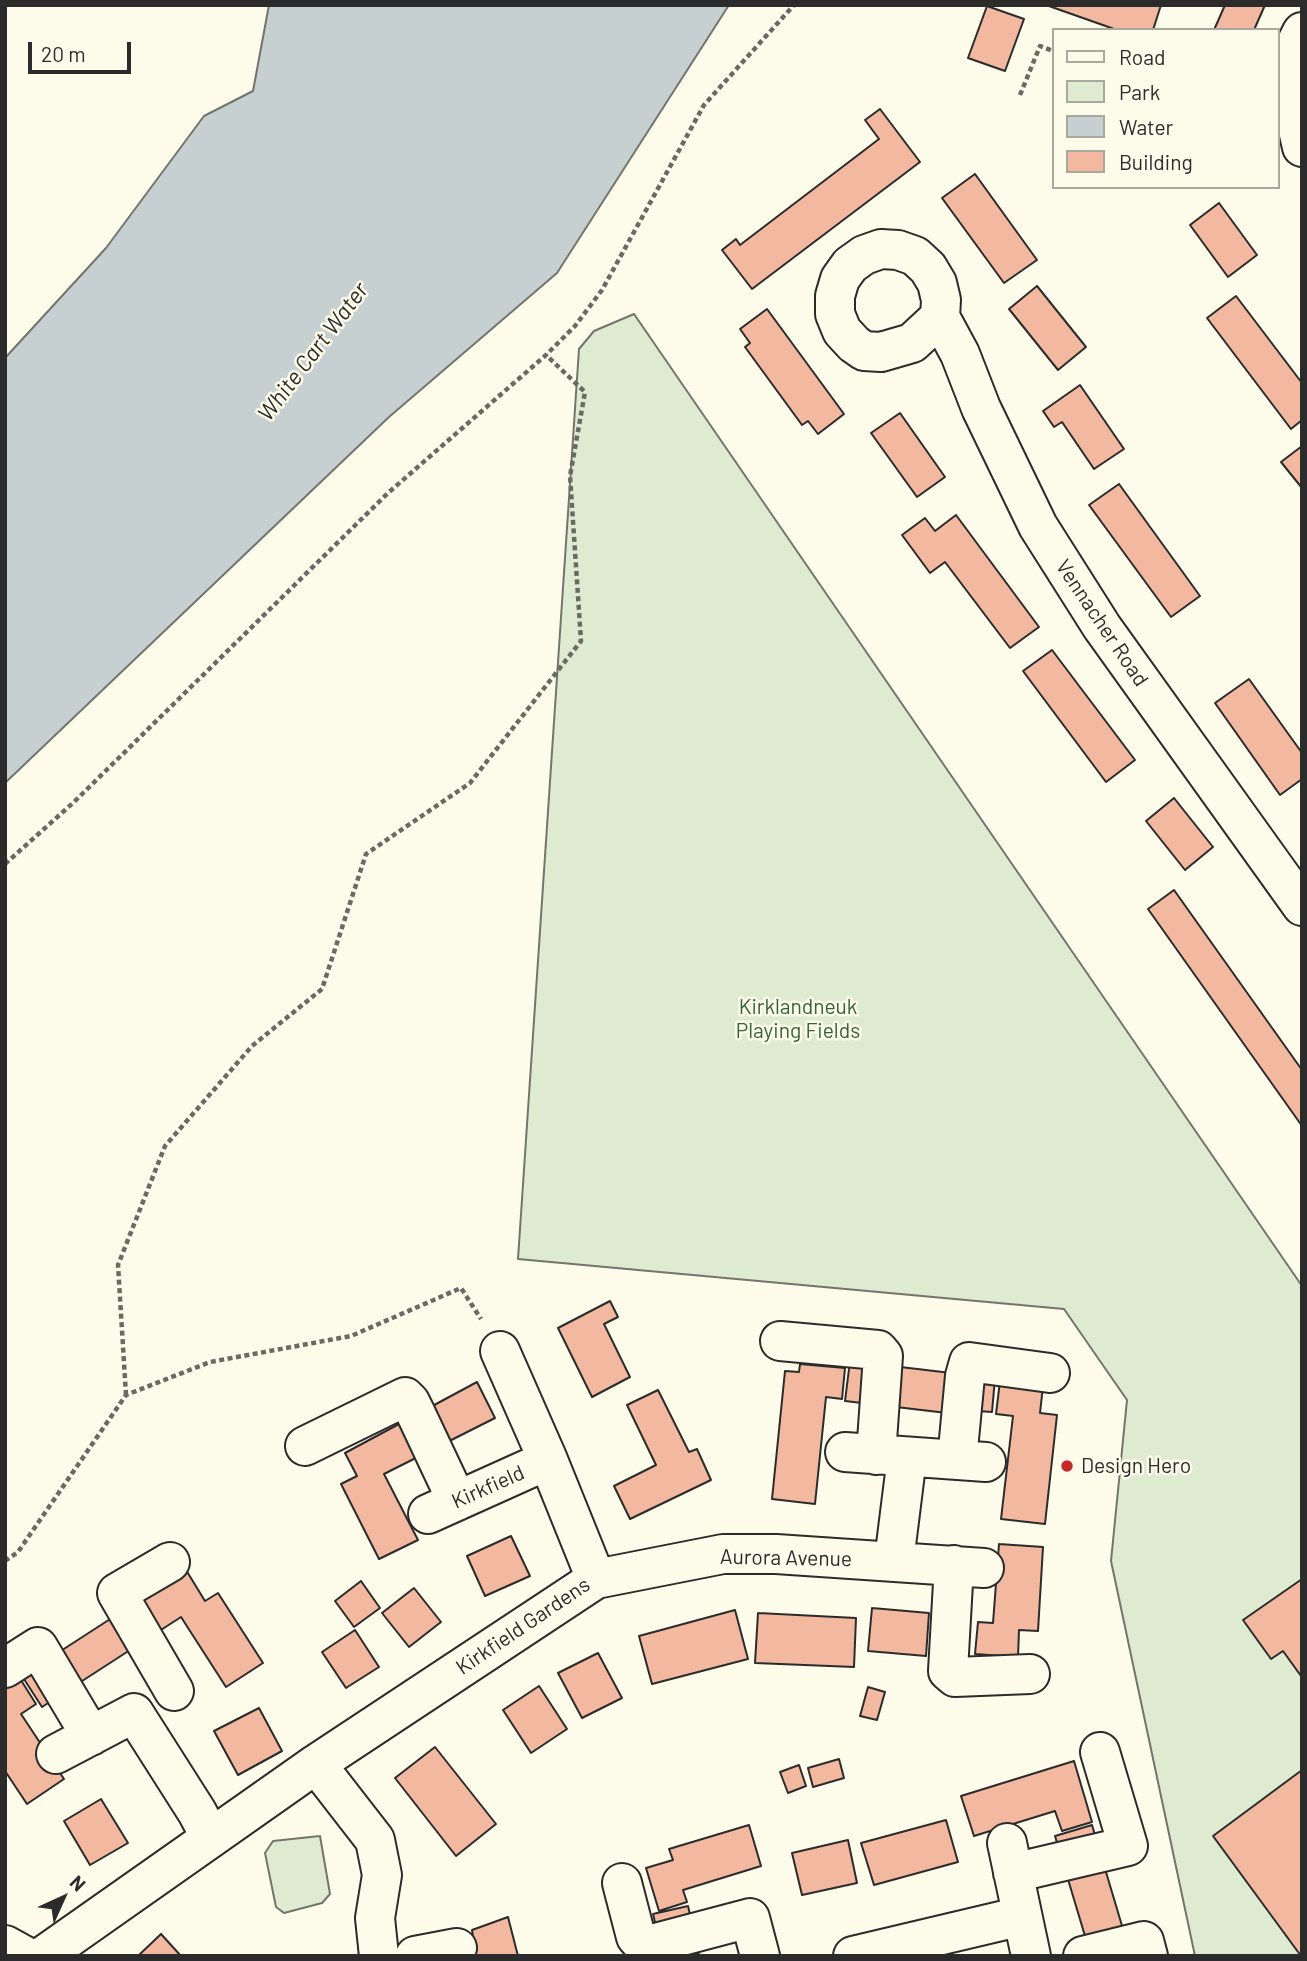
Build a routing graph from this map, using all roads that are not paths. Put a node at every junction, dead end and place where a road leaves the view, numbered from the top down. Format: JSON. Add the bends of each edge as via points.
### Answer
{"nodes":[{"id":1,"x":1302,"y":32,"type":"edge"},
{"id":2,"x":1302,"y":147,"type":"edge"},
{"id":3,"x":940,"y":317,"type":"dead end"},
{"id":4,"x":1298,"y":894,"type":"edge"},
{"id":5,"x":780,"y":1340,"type":"dead end"},
{"id":6,"x":500,"y":1351,"type":"road end"},
{"id":7,"x":1050,"y":1373,"type":"dead end"},
{"id":8,"x":305,"y":1446,"type":"dead end"},
{"id":9,"x":876,"y":1455,"type":"junction"},
{"id":10,"x":548,"y":1460,"type":"junction"},
{"id":11,"x":894,"y":1561,"type":"junction"},
{"id":12,"x":170,"y":1562,"type":"dead end"},
{"id":13,"x":596,"y":1578,"type":"junction"},
{"id":14,"x":5,"y":1668,"type":"edge"},
{"id":15,"x":1030,"y":1674,"type":"dead end"},
{"id":16,"x":134,"y":1713,"type":"junction"},
{"id":17,"x":91,"y":1736,"type":"junction"},
{"id":18,"x":1101,"y":1752,"type":"dead end"},
{"id":19,"x":57,"y":1754,"type":"dead end"},
{"id":20,"x":316,"y":1764,"type":"junction"},
{"id":21,"x":211,"y":1838,"type":"junction"},
{"id":22,"x":622,"y":1883,"type":"dead end"},
{"id":23,"x":1022,"y":1916,"type":"junction"},
{"id":24,"x":5,"y":1945,"type":"edge"},
{"id":25,"x":26,"y":1956,"type":"edge"},
{"id":26,"x":43,"y":1956,"type":"edge"},
{"id":27,"x":379,"y":1956,"type":"edge"},
{"id":28,"x":760,"y":1956,"type":"edge"},
{"id":29,"x":853,"y":1956,"type":"edge"},
{"id":30,"x":1031,"y":1956,"type":"edge"},
{"id":31,"x":1083,"y":1956,"type":"edge"},
{"id":32,"x":1148,"y":1956,"type":"edge"}],
"edges":[{"from":1,"to":2,"type":"street","via":[[1293,50],[1289,90]]},
{"from":3,"to":4,"type":"street","name":"Vennacher Road","via":[[1038,526],[1102,627]]},
{"from":5,"to":9,"type":"street","via":[[878,1350],[883,1356]]},
{"from":6,"to":10,"type":"street","name":"Kirkfield Gardens"},
{"from":7,"to":9,"type":"street","via":[[969,1362],[965,1376],[972,1461]]},
{"from":8,"to":10,"type":"street","name":"Kirkfield","via":[[405,1397],[416,1414],[442,1508]]},
{"from":9,"to":11,"type":"street"},
{"from":10,"to":13,"type":"street","name":"Kirkfield Gardens"},
{"from":11,"to":13,"type":"street","name":"Aurora Avenue","via":[[723,1554]]},
{"from":11,"to":15,"type":"street","name":"Aurora Avenue","via":[[969,1566],[948,1671],[956,1677]]},
{"from":12,"to":16,"type":"street","via":[[117,1593],[184,1685]]},
{"from":13,"to":20,"type":"street","name":"Kirkfield Gardens"},
{"from":14,"to":17,"type":"street","via":[[38,1647]]},
{"from":16,"to":17,"type":"street"},
{"from":16,"to":21,"type":"street"},
{"from":17,"to":19,"type":"street"},
{"from":18,"to":23,"type":"street","via":[[1128,1846],[1010,1858]]},
{"from":20,"to":21,"type":"street","name":"Kirkfield Gardens"},
{"from":20,"to":27,"type":"street","via":[[375,1840],[382,1875],[375,1918]]},
{"from":21,"to":26,"type":"street","name":"Kirkfield Gardens"},
{"from":22,"to":28,"type":"street","via":[[636,1937],[644,1946],[750,1917]]},
{"from":23,"to":29,"type":"street"},
{"from":23,"to":30,"type":"street"},
{"from":24,"to":25,"type":"street"},
{"from":31,"to":32,"type":"street","via":[[1144,1941]]}]}
